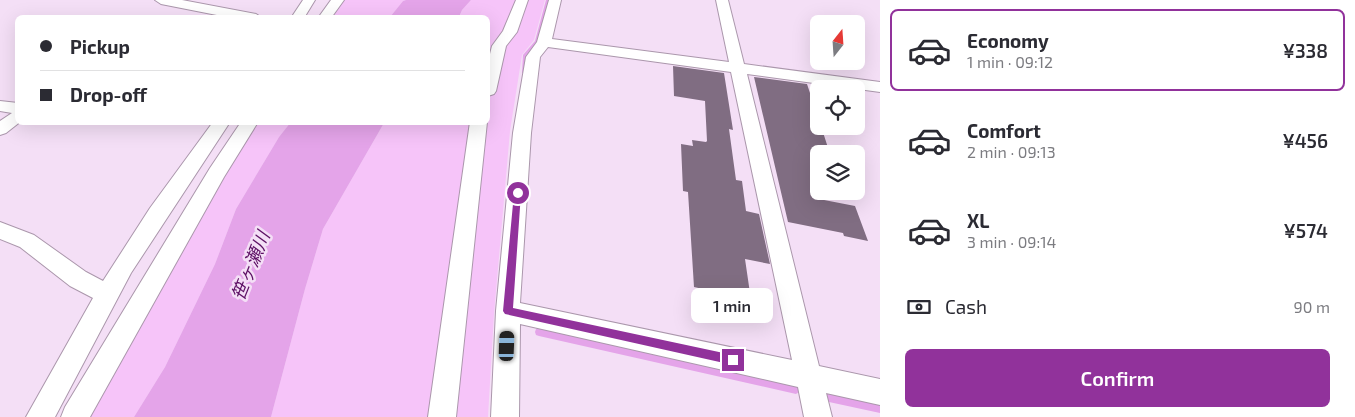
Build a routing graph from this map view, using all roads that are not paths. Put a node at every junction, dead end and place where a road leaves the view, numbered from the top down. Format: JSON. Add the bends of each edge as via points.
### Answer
{"nodes":[{"id":1,"x":161,"y":0,"type":"edge"},
{"id":2,"x":320,"y":0,"type":"edge"},
{"id":3,"x":338,"y":0,"type":"edge"},
{"id":4,"x":522,"y":0,"type":"edge"},
{"id":5,"x":554,"y":0,"type":"edge"},
{"id":6,"x":722,"y":0,"type":"edge"},
{"id":7,"x":307,"y":3,"type":"edge"},
{"id":8,"x":240,"y":15,"type":"edge"},
{"id":9,"x":299,"y":15,"type":"edge"},
{"id":10,"x":326,"y":15,"type":"edge"},
{"id":11,"x":544,"y":42,"type":"junction"},
{"id":12,"x":738,"y":68,"type":"junction"},
{"id":13,"x":490,"y":83,"type":"edge"},
{"id":14,"x":880,"y":87,"type":"edge"},
{"id":15,"x":0,"y":106,"type":"edge"},
{"id":16,"x":15,"y":108,"type":"edge"},
{"id":17,"x":15,"y":118,"type":"edge"},
{"id":18,"x":217,"y":125,"type":"edge"},
{"id":19,"x":248,"y":125,"type":"edge"},
{"id":20,"x":480,"y":125,"type":"edge"},
{"id":21,"x":0,"y":129,"type":"edge"},
{"id":22,"x":0,"y":230,"type":"edge"},
{"id":23,"x":107,"y":294,"type":"junction"},
{"id":24,"x":508,"y":311,"type":"junction"},
{"id":25,"x":808,"y":376,"type":"junction"},
{"id":26,"x":880,"y":392,"type":"edge"},
{"id":27,"x":40,"y":417,"type":"edge"},
{"id":28,"x":75,"y":417,"type":"edge"},
{"id":29,"x":442,"y":417,"type":"edge"},
{"id":30,"x":506,"y":417,"type":"edge"},
{"id":31,"x":818,"y":417,"type":"edge"}],
"edges":[{"from":1,"to":8,"type":"street"},
{"from":2,"to":7,"type":"street","via":[[315,4]]},
{"from":3,"to":10,"type":"street"},
{"from":4,"to":13,"type":"street","via":[[510,32],[499,46]]},
{"from":5,"to":11,"type":"street"},
{"from":6,"to":12,"type":"street"},
{"from":7,"to":9,"type":"street"},
{"from":11,"to":12,"type":"street"},
{"from":11,"to":24,"type":"street","via":[[533,57],[524,124]]},
{"from":12,"to":14,"type":"street"},
{"from":12,"to":25,"type":"street"},
{"from":15,"to":16,"type":"street"},
{"from":17,"to":21,"type":"street"},
{"from":18,"to":23,"type":"street"},
{"from":19,"to":28,"type":"street"},
{"from":20,"to":29,"type":"street"},
{"from":22,"to":23,"type":"street","via":[[27,241],[78,279]]},
{"from":23,"to":27,"type":"street"},
{"from":24,"to":25,"type":"street"},
{"from":24,"to":30,"type":"street"},
{"from":25,"to":26,"type":"street"},
{"from":25,"to":31,"type":"street"}]}
